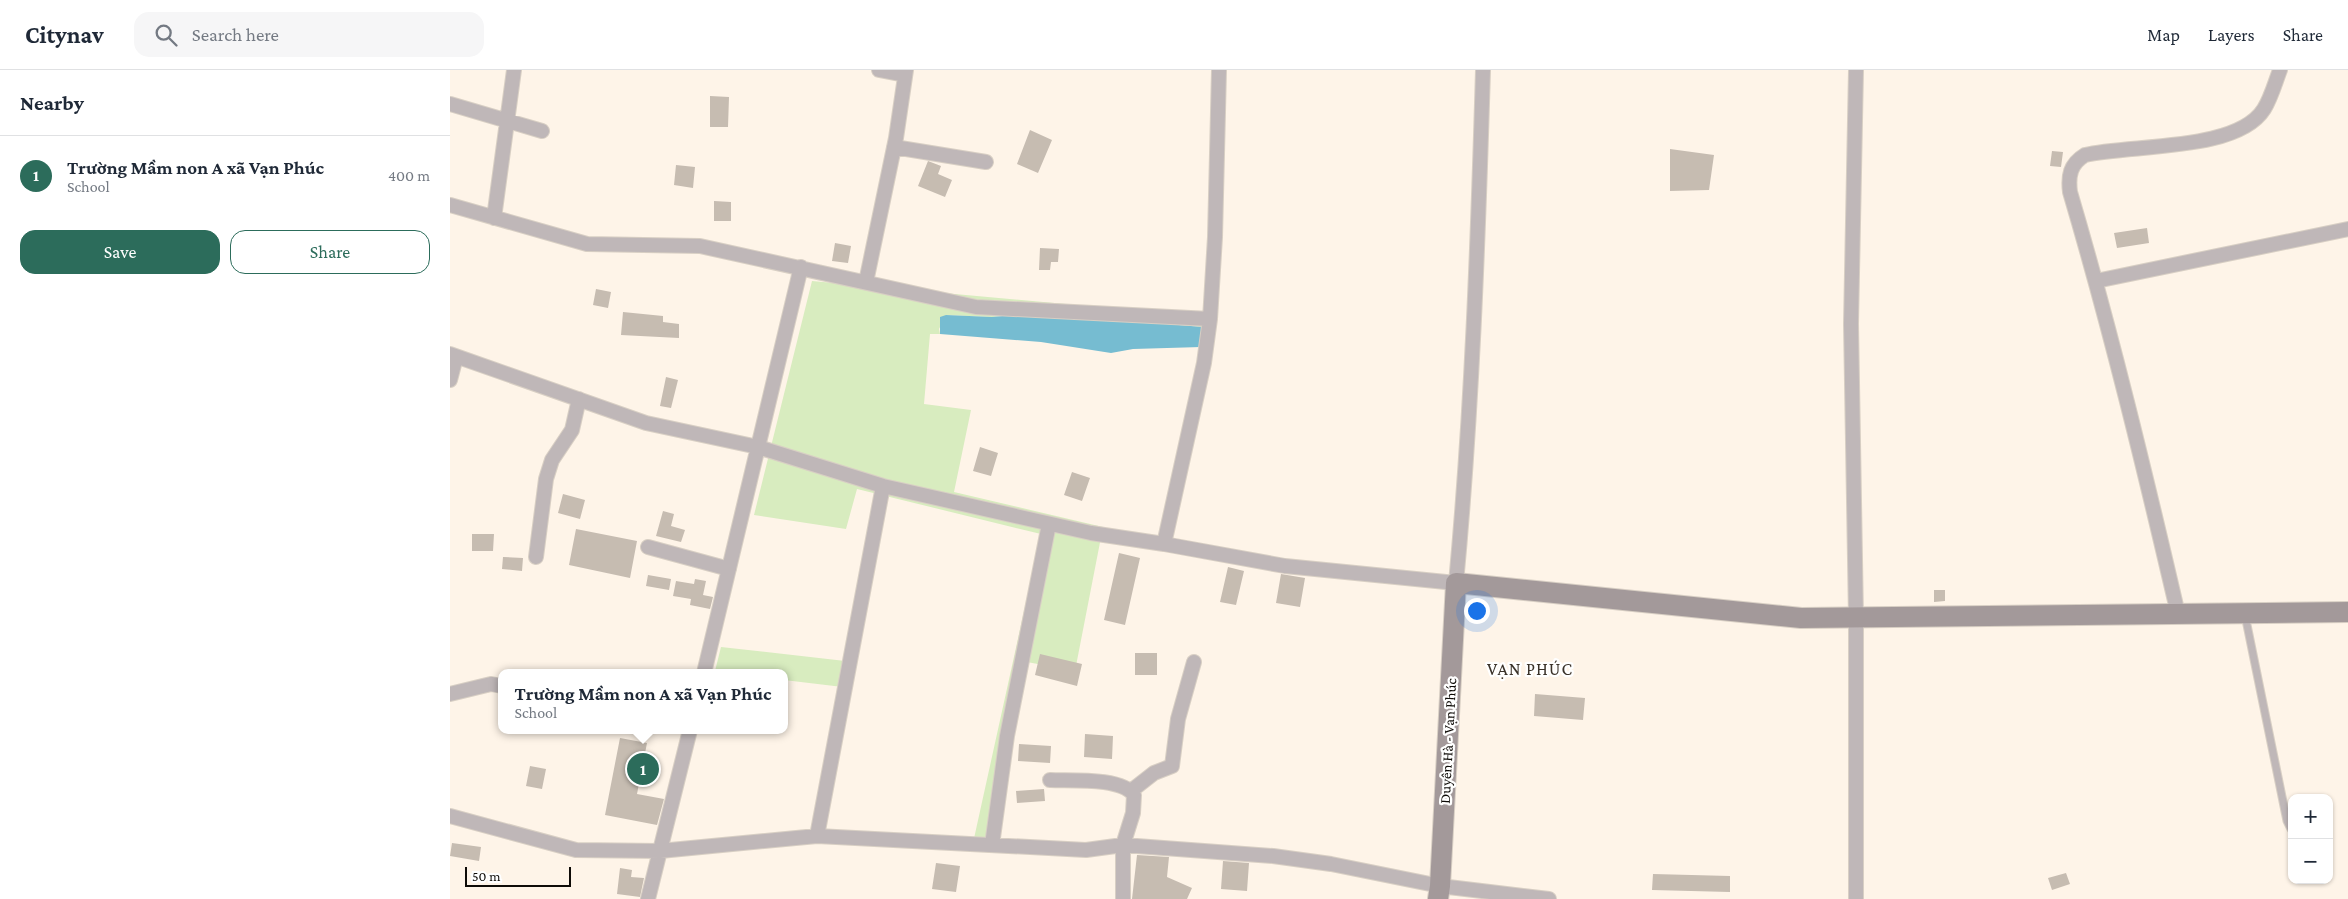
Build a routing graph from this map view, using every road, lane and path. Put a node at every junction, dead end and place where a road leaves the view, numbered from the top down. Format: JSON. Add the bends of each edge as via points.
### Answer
{"nodes":[{"id":1,"x":514,"y":70,"type":"edge"},
{"id":2,"x":879,"y":70,"type":"edge"},
{"id":3,"x":1219,"y":70,"type":"edge"},
{"id":4,"x":1483,"y":70,"type":"edge"},
{"id":5,"x":1856,"y":70,"type":"edge"},
{"id":6,"x":2280,"y":70,"type":"edge"},
{"id":7,"x":905,"y":72,"type":"edge"},
{"id":8,"x":450,"y":104,"type":"edge"},
{"id":9,"x":507,"y":121,"type":"junction"},
{"id":10,"x":542,"y":131,"type":"dead end"},
{"id":11,"x":894,"y":147,"type":"junction"},
{"id":12,"x":986,"y":162,"type":"dead end"},
{"id":13,"x":450,"y":205,"type":"edge"},
{"id":14,"x":494,"y":218,"type":"junction"},
{"id":15,"x":2348,"y":229,"type":"edge"},
{"id":16,"x":801,"y":267,"type":"junction"},
{"id":17,"x":2096,"y":281,"type":"junction"},
{"id":18,"x":866,"y":282,"type":"junction"},
{"id":19,"x":1210,"y":319,"type":"junction"},
{"id":20,"x":453,"y":356,"type":"edge"},
{"id":21,"x":450,"y":380,"type":"edge"},
{"id":22,"x":579,"y":399,"type":"junction"},
{"id":23,"x":758,"y":447,"type":"junction"},
{"id":24,"x":883,"y":486,"type":"junction"},
{"id":25,"x":1049,"y":524,"type":"junction"},
{"id":26,"x":1164,"y":544,"type":"junction"},
{"id":27,"x":648,"y":548,"type":"dead end"},
{"id":28,"x":536,"y":557,"type":"dead end"},
{"id":29,"x":728,"y":569,"type":"junction"},
{"id":30,"x":1456,"y":583,"type":"junction"},
{"id":31,"x":2348,"y":612,"type":"edge"},
{"id":32,"x":2244,"y":613,"type":"junction"},
{"id":33,"x":2178,"y":614,"type":"junction"},
{"id":34,"x":1856,"y":618,"type":"junction"},
{"id":35,"x":1194,"y":662,"type":"dead end"},
{"id":36,"x":705,"y":669,"type":"edge"},
{"id":37,"x":498,"y":685,"type":"edge"},
{"id":38,"x":450,"y":694,"type":"edge"},
{"id":39,"x":689,"y":734,"type":"edge"},
{"id":40,"x":1050,"y":780,"type":"dead end"},
{"id":41,"x":1131,"y":792,"type":"junction"},
{"id":42,"x":450,"y":816,"type":"edge"},
{"id":43,"x":2288,"y":823,"type":"edge"},
{"id":44,"x":817,"y":836,"type":"junction"},
{"id":45,"x":992,"y":845,"type":"junction"},
{"id":46,"x":1123,"y":845,"type":"junction"},
{"id":47,"x":660,"y":852,"type":"junction"},
{"id":48,"x":1439,"y":893,"type":"edge"},
{"id":49,"x":648,"y":899,"type":"edge"},
{"id":50,"x":1124,"y":899,"type":"edge"},
{"id":51,"x":1548,"y":899,"type":"edge"},
{"id":52,"x":1856,"y":899,"type":"edge"}],
"edges":[{"from":1,"to":9,"type":"street"},
{"from":2,"to":7,"type":"street"},
{"from":3,"to":19,"type":"street"},
{"from":4,"to":30,"type":"street","via":[[1477,294]]},
{"from":5,"to":34,"type":"street","via":[[1851,324]]},
{"from":6,"to":17,"type":"street","via":[[2265,109],[2258,117],[2224,137],[2094,153],[2076,160],[2068,178],[2070,192]]},
{"from":7,"to":11,"type":"street"},
{"from":8,"to":9,"type":"street"},
{"from":9,"to":10,"type":"street"},
{"from":9,"to":14,"type":"street"},
{"from":11,"to":12,"type":"street"},
{"from":11,"to":18,"type":"street"},
{"from":13,"to":14,"type":"street"},
{"from":14,"to":16,"type":"street","via":[[587,244],[700,246]]},
{"from":15,"to":17,"type":"street"},
{"from":16,"to":18,"type":"street"},
{"from":16,"to":23,"type":"street"},
{"from":17,"to":33,"type":"street"},
{"from":18,"to":19,"type":"street","via":[[976,307]]},
{"from":19,"to":26,"type":"street","via":[[1204,363]]},
{"from":20,"to":21,"type":"street"},
{"from":20,"to":22,"type":"street"},
{"from":22,"to":23,"type":"street","via":[[646,423]]},
{"from":22,"to":28,"type":"street","via":[[572,430],[552,460],[546,479]]},
{"from":23,"to":24,"type":"street"},
{"from":23,"to":29,"type":"street"},
{"from":24,"to":25,"type":"street"},
{"from":24,"to":44,"type":"street"},
{"from":25,"to":26,"type":"street"},
{"from":25,"to":45,"type":"street","via":[[1007,736]]},
{"from":26,"to":30,"type":"street","via":[[1285,566]]},
{"from":27,"to":29,"type":"street"},
{"from":29,"to":36,"type":"street"},
{"from":30,"to":34,"type":"street","via":[[1801,618]]},
{"from":30,"to":48,"type":"street","name":"Duyên Hà - Vạn Phúc"},
{"from":31,"to":32,"type":"street"},
{"from":32,"to":33,"type":"street"},
{"from":32,"to":43,"type":"lane"},
{"from":33,"to":34,"type":"street"},
{"from":34,"to":52,"type":"street"},
{"from":35,"to":41,"type":"street","via":[[1178,718],[1172,766],[1154,773]]},
{"from":37,"to":38,"type":"street","via":[[491,684]]},
{"from":39,"to":47,"type":"street"},
{"from":40,"to":41,"type":"street","via":[[1097,781]]},
{"from":41,"to":46,"type":"street","via":[[1134,797],[1133,813]]},
{"from":42,"to":47,"type":"street","via":[[576,850]]},
{"from":44,"to":45,"type":"street"},
{"from":44,"to":47,"type":"street"},
{"from":45,"to":46,"type":"street","via":[[1086,850]]},
{"from":46,"to":48,"type":"street","via":[[1273,856],[1331,864]]},
{"from":46,"to":50,"type":"street"},
{"from":47,"to":49,"type":"street"},
{"from":48,"to":51,"type":"street"}]}
